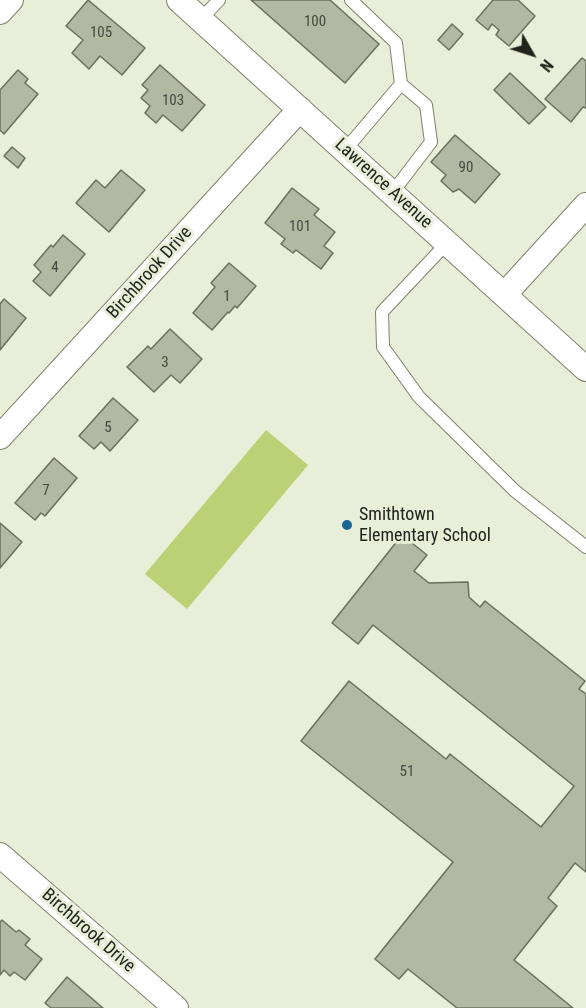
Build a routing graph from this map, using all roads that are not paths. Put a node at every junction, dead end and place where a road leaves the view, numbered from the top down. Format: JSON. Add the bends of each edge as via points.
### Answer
{"nodes":[{"id":1,"x":11,"y":0,"type":"edge"},
{"id":2,"x":179,"y":0,"type":"edge"},
{"id":3,"x":219,"y":0,"type":"edge"},
{"id":4,"x":351,"y":0,"type":"edge"},
{"id":5,"x":0,"y":12,"type":"edge"},
{"id":6,"x":201,"y":19,"type":"junction"},
{"id":7,"x":401,"y":84,"type":"junction"},
{"id":8,"x":300,"y":109,"type":"junction"},
{"id":9,"x":345,"y":150,"type":"junction"},
{"id":10,"x":392,"y":193,"type":"junction"},
{"id":11,"x":586,"y":205,"type":"edge"},
{"id":12,"x":447,"y":243,"type":"junction"},
{"id":13,"x":504,"y":295,"type":"junction"},
{"id":14,"x":586,"y":369,"type":"edge"},
{"id":15,"x":0,"y":437,"type":"edge"},
{"id":16,"x":586,"y":547,"type":"edge"},
{"id":17,"x":0,"y":855,"type":"edge"},
{"id":18,"x":176,"y":1008,"type":"edge"}],
"edges":[{"from":1,"to":5,"type":"street"},
{"from":2,"to":6,"type":"street","name":"Lawrence Avenue"},
{"from":3,"to":6,"type":"lane"},
{"from":4,"to":7,"type":"lane","via":[[396,43]]},
{"from":6,"to":8,"type":"street","name":"Lawrence Avenue"},
{"from":7,"to":9,"type":"lane"},
{"from":7,"to":10,"type":"lane","via":[[426,105],[431,142]]},
{"from":8,"to":9,"type":"street","name":"Lawrence Avenue"},
{"from":8,"to":15,"type":"street","name":"Birchbrook Drive"},
{"from":9,"to":10,"type":"street","name":"Lawrence Avenue"},
{"from":10,"to":12,"type":"street","name":"Lawrence Avenue"},
{"from":11,"to":13,"type":"street"},
{"from":12,"to":13,"type":"street","name":"Lawrence Avenue"},
{"from":12,"to":16,"type":"lane","via":[[382,312],[382,347],[419,398],[515,491]]},
{"from":13,"to":14,"type":"street","name":"Lawrence Avenue"},
{"from":17,"to":18,"type":"street","name":"Birchbrook Drive"}]}
